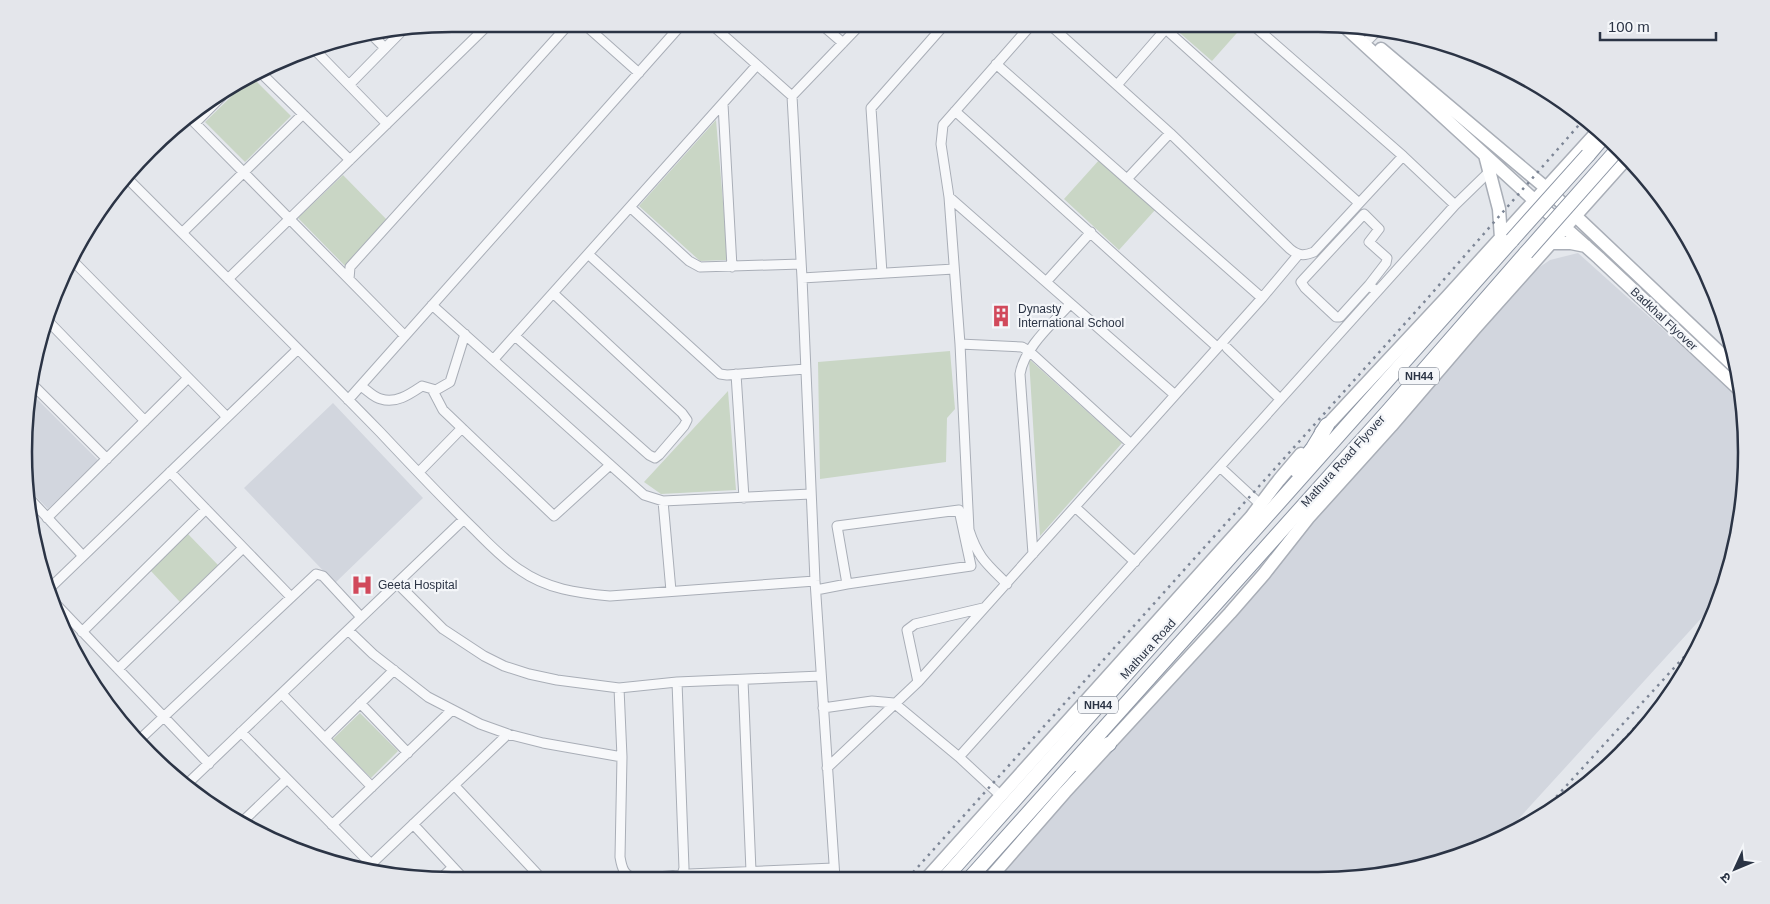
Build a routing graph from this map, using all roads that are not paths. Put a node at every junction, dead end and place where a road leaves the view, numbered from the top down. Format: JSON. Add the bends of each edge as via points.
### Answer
{"nodes":[{"id":1,"x":481,"y":32,"type":"edge"},
{"id":2,"x":562,"y":32,"type":"edge"},
{"id":3,"x":593,"y":32,"type":"edge"},
{"id":4,"x":675,"y":32,"type":"edge"},
{"id":5,"x":720,"y":32,"type":"edge"},
{"id":6,"x":830,"y":32,"type":"edge"},
{"id":7,"x":854,"y":32,"type":"edge"},
{"id":8,"x":938,"y":32,"type":"edge"},
{"id":9,"x":1025,"y":32,"type":"edge"},
{"id":10,"x":1058,"y":32,"type":"edge"},
{"id":11,"x":1160,"y":32,"type":"edge"},
{"id":12,"x":1172,"y":32,"type":"edge"},
{"id":13,"x":1263,"y":32,"type":"edge"},
{"id":14,"x":1353,"y":34,"type":"edge"},
{"id":15,"x":397,"y":36,"type":"edge"},
{"id":16,"x":1377,"y":37,"type":"edge"},
{"id":17,"x":377,"y":40,"type":"edge"},
{"id":18,"x":844,"y":44,"type":"junction"},
{"id":19,"x":385,"y":48,"type":"junction"},
{"id":20,"x":319,"y":54,"type":"edge"},
{"id":21,"x":996,"y":64,"type":"junction"},
{"id":22,"x":757,"y":65,"type":"junction"},
{"id":23,"x":639,"y":73,"type":"junction"},
{"id":24,"x":265,"y":77,"type":"edge"},
{"id":25,"x":1117,"y":84,"type":"junction"},
{"id":26,"x":349,"y":85,"type":"junction"},
{"id":27,"x":792,"y":96,"type":"junction"},
{"id":28,"x":723,"y":104,"type":"junction"},
{"id":29,"x":955,"y":111,"type":"junction"},
{"id":30,"x":204,"y":114,"type":"edge"},
{"id":31,"x":303,"y":114,"type":"junction"},
{"id":32,"x":195,"y":123,"type":"joint"},
{"id":33,"x":387,"y":124,"type":"junction"},
{"id":34,"x":1170,"y":133,"type":"junction"},
{"id":35,"x":1593,"y":135,"type":"edge"},
{"id":36,"x":1600,"y":141,"type":"edge"},
{"id":37,"x":1614,"y":154,"type":"edge"},
{"id":38,"x":1485,"y":155,"type":"junction"},
{"id":39,"x":1576,"y":155,"type":"junction"},
{"id":40,"x":1403,"y":156,"type":"junction"},
{"id":41,"x":350,"y":160,"type":"junction"},
{"id":42,"x":1622,"y":163,"type":"edge"},
{"id":43,"x":1628,"y":169,"type":"edge"},
{"id":44,"x":244,"y":172,"type":"junction"},
{"id":45,"x":1489,"y":172,"type":"junction"},
{"id":46,"x":1127,"y":179,"type":"junction"},
{"id":47,"x":1608,"y":179,"type":"junction"},
{"id":48,"x":131,"y":183,"type":"edge"},
{"id":49,"x":1546,"y":188,"type":"junction"},
{"id":50,"x":949,"y":197,"type":"junction"},
{"id":51,"x":1534,"y":200,"type":"junction"},
{"id":52,"x":1359,"y":203,"type":"junction"},
{"id":53,"x":1455,"y":205,"type":"junction"},
{"id":54,"x":630,"y":207,"type":"junction"},
{"id":55,"x":1576,"y":215,"type":"junction"},
{"id":56,"x":289,"y":219,"type":"junction"},
{"id":57,"x":1514,"y":224,"type":"junction"},
{"id":58,"x":1565,"y":227,"type":"junction"},
{"id":59,"x":1091,"y":232,"type":"junction"},
{"id":60,"x":182,"y":233,"type":"junction"},
{"id":61,"x":1595,"y":233,"type":"junction"},
{"id":62,"x":1501,"y":238,"type":"junction"},
{"id":63,"x":1586,"y":246,"type":"junction"},
{"id":64,"x":1547,"y":247,"type":"junction"},
{"id":65,"x":588,"y":254,"type":"junction"},
{"id":66,"x":1298,"y":255,"type":"junction"},
{"id":67,"x":801,"y":264,"type":"junction"},
{"id":68,"x":77,"y":265,"type":"edge"},
{"id":69,"x":732,"y":267,"type":"junction"},
{"id":70,"x":954,"y":269,"type":"junction"},
{"id":71,"x":882,"y":273,"type":"junction"},
{"id":72,"x":1296,"y":273,"type":"junction"},
{"id":73,"x":802,"y":278,"type":"junction"},
{"id":74,"x":228,"y":279,"type":"junction"},
{"id":75,"x":349,"y":279,"type":"junction"},
{"id":76,"x":1046,"y":282,"type":"junction"},
{"id":77,"x":1369,"y":285,"type":"junction"},
{"id":78,"x":1377,"y":292,"type":"junction"},
{"id":79,"x":553,"y":293,"type":"junction"},
{"id":80,"x":1262,"y":298,"type":"junction"},
{"id":81,"x":1070,"y":304,"type":"junction"},
{"id":82,"x":432,"y":305,"type":"junction"},
{"id":83,"x":52,"y":326,"type":"edge"},
{"id":84,"x":465,"y":334,"type":"junction"},
{"id":85,"x":405,"y":336,"type":"junction"},
{"id":86,"x":514,"y":336,"type":"junction"},
{"id":87,"x":960,"y":344,"type":"junction"},
{"id":88,"x":1222,"y":348,"type":"junction"},
{"id":89,"x":298,"y":349,"type":"junction"},
{"id":90,"x":1030,"y":350,"type":"junction"},
{"id":91,"x":494,"y":359,"type":"junction"},
{"id":92,"x":1727,"y":359,"type":"edge"},
{"id":93,"x":806,"y":369,"type":"junction"},
{"id":94,"x":736,"y":374,"type":"junction"},
{"id":95,"x":188,"y":378,"type":"junction"},
{"id":96,"x":1731,"y":382,"type":"edge"},
{"id":97,"x":361,"y":386,"type":"junction"},
{"id":98,"x":37,"y":389,"type":"edge"},
{"id":99,"x":432,"y":389,"type":"junction"},
{"id":100,"x":1174,"y":395,"type":"junction"},
{"id":101,"x":1280,"y":399,"type":"junction"},
{"id":102,"x":348,"y":400,"type":"junction"},
{"id":103,"x":227,"y":417,"type":"junction"},
{"id":104,"x":145,"y":421,"type":"junction"},
{"id":105,"x":1327,"y":424,"type":"junction"},
{"id":106,"x":462,"y":428,"type":"junction"},
{"id":107,"x":1131,"y":444,"type":"junction"},
{"id":108,"x":107,"y":459,"type":"junction"},
{"id":109,"x":610,"y":465,"type":"junction"},
{"id":110,"x":1220,"y":467,"type":"junction"},
{"id":111,"x":170,"y":472,"type":"junction"},
{"id":112,"x":419,"y":472,"type":"junction"},
{"id":113,"x":811,"y":494,"type":"junction"},
{"id":114,"x":744,"y":498,"type":"junction"},
{"id":115,"x":663,"y":501,"type":"junction"},
{"id":116,"x":1260,"y":504,"type":"junction"},
{"id":117,"x":36,"y":506,"type":"edge"},
{"id":118,"x":1075,"y":507,"type":"junction"},
{"id":119,"x":206,"y":509,"type":"junction"},
{"id":120,"x":47,"y":518,"type":"junction"},
{"id":121,"x":464,"y":519,"type":"junction"},
{"id":122,"x":1252,"y":532,"type":"junction"},
{"id":123,"x":243,"y":548,"type":"junction"},
{"id":124,"x":1033,"y":554,"type":"junction"},
{"id":125,"x":83,"y":556,"type":"junction"},
{"id":126,"x":1135,"y":562,"type":"junction"},
{"id":127,"x":397,"y":583,"type":"junction"},
{"id":128,"x":54,"y":584,"type":"edge"},
{"id":129,"x":847,"y":584,"type":"junction"},
{"id":130,"x":1007,"y":584,"type":"junction"},
{"id":131,"x":815,"y":586,"type":"junction"},
{"id":132,"x":671,"y":591,"type":"junction"},
{"id":133,"x":291,"y":597,"type":"junction"},
{"id":134,"x":984,"y":608,"type":"junction"},
{"id":135,"x":64,"y":613,"type":"edge"},
{"id":136,"x":361,"y":617,"type":"junction"},
{"id":137,"x":348,"y":630,"type":"junction"},
{"id":138,"x":82,"y":632,"type":"junction"},
{"id":139,"x":118,"y":669,"type":"junction"},
{"id":140,"x":394,"y":670,"type":"junction"},
{"id":141,"x":821,"y":676,"type":"junction"},
{"id":142,"x":743,"y":680,"type":"junction"},
{"id":143,"x":677,"y":682,"type":"junction"},
{"id":144,"x":918,"y":682,"type":"junction"},
{"id":145,"x":619,"y":688,"type":"junction"},
{"id":146,"x":282,"y":694,"type":"junction"},
{"id":147,"x":360,"y":703,"type":"junction"},
{"id":148,"x":894,"y":703,"type":"junction"},
{"id":149,"x":824,"y":708,"type":"junction"},
{"id":150,"x":452,"y":710,"type":"junction"},
{"id":151,"x":164,"y":717,"type":"junction"},
{"id":152,"x":241,"y":732,"type":"junction"},
{"id":153,"x":508,"y":734,"type":"junction"},
{"id":154,"x":144,"y":736,"type":"edge"},
{"id":155,"x":324,"y":738,"type":"junction"},
{"id":156,"x":1110,"y":744,"type":"junction"},
{"id":157,"x":408,"y":753,"type":"junction"},
{"id":158,"x":622,"y":757,"type":"junction"},
{"id":159,"x":959,"y":757,"type":"junction"},
{"id":160,"x":209,"y":764,"type":"junction"},
{"id":161,"x":827,"y":768,"type":"junction"},
{"id":162,"x":1065,"y":771,"type":"junction"},
{"id":163,"x":287,"y":779,"type":"junction"},
{"id":164,"x":191,"y":780,"type":"edge"},
{"id":165,"x":454,"y":785,"type":"junction"},
{"id":166,"x":372,"y":787,"type":"junction"},
{"id":167,"x":1001,"y":796,"type":"junction"},
{"id":168,"x":247,"y":818,"type":"edge"},
{"id":169,"x":413,"y":824,"type":"junction"},
{"id":170,"x":332,"y":826,"type":"junction"},
{"id":171,"x":363,"y":861,"type":"edge"},
{"id":172,"x":372,"y":863,"type":"edge"},
{"id":173,"x":453,"y":867,"type":"junction"},
{"id":174,"x":834,"y":868,"type":"junction"},
{"id":175,"x":751,"y":871,"type":"junction"},
{"id":176,"x":448,"y":872,"type":"edge"},
{"id":177,"x":458,"y":872,"type":"edge"},
{"id":178,"x":532,"y":872,"type":"edge"},
{"id":179,"x":624,"y":872,"type":"edge"},
{"id":180,"x":683,"y":872,"type":"edge"},
{"id":181,"x":740,"y":872,"type":"edge"},
{"id":182,"x":834,"y":872,"type":"edge"},
{"id":183,"x":932,"y":872,"type":"edge"},
{"id":184,"x":949,"y":872,"type":"edge"},
{"id":185,"x":975,"y":872,"type":"edge"},
{"id":186,"x":995,"y":872,"type":"edge"}],
"edges":[{"from":1,"to":33,"type":"street"},
{"from":2,"to":75,"type":"street","via":[[350,267]]},
{"from":3,"to":23,"type":"street"},
{"from":4,"to":23,"type":"street"},
{"from":5,"to":22,"type":"street"},
{"from":6,"to":18,"type":"street"},
{"from":7,"to":18,"type":"street"},
{"from":8,"to":71,"type":"street","via":[[871,108]]},
{"from":9,"to":21,"type":"street"},
{"from":10,"to":25,"type":"street"},
{"from":11,"to":25,"type":"street"},
{"from":12,"to":52,"type":"street"},
{"from":13,"to":40,"type":"street"},
{"from":14,"to":38,"type":"main road","name":"Badkhal Flyover"},
{"from":15,"to":19,"type":"street"},
{"from":16,"to":49,"type":"main road","name":"Badkhal Flyover"},
{"from":17,"to":19,"type":"street"},
{"from":18,"to":27,"type":"street"},
{"from":19,"to":26,"type":"street"},
{"from":20,"to":26,"type":"street"},
{"from":21,"to":29,"type":"street"},
{"from":21,"to":46,"type":"street"},
{"from":22,"to":27,"type":"street"},
{"from":22,"to":28,"type":"street"},
{"from":23,"to":82,"type":"street"},
{"from":24,"to":31,"type":"street"},
{"from":25,"to":34,"type":"street"},
{"from":26,"to":33,"type":"street"},
{"from":27,"to":67,"type":"street"},
{"from":28,"to":54,"type":"street"},
{"from":28,"to":69,"type":"street"},
{"from":29,"to":50,"type":"street","via":[[943,125],[941,144]]},
{"from":29,"to":59,"type":"street"},
{"from":30,"to":32,"type":"street"},
{"from":31,"to":41,"type":"street"},
{"from":31,"to":44,"type":"street"},
{"from":32,"to":44,"type":"street"},
{"from":33,"to":41,"type":"street"},
{"from":34,"to":46,"type":"street"},
{"from":34,"to":66,"type":"street"},
{"from":35,"to":39,"type":"main road"},
{"from":36,"to":122,"type":"highway","name":"Mathura Road Flyover","number":"NH44","bridge":true},
{"from":37,"to":162,"type":"highway","name":"Mathura Road Flyover","number":"NH44","bridge":true},
{"from":38,"to":45,"type":"main road"},
{"from":38,"to":51,"type":"main road","name":"Badkhal Flyover"},
{"from":39,"to":47,"type":"main road","via":[[1576,163],[1586,174],[1598,181]]},
{"from":39,"to":49,"type":"main road"},
{"from":40,"to":52,"type":"street"},
{"from":40,"to":53,"type":"street"},
{"from":41,"to":56,"type":"street"},
{"from":42,"to":47,"type":"main road"},
{"from":43,"to":61,"type":"main road","via":[[1589,215]]},
{"from":44,"to":56,"type":"street"},
{"from":44,"to":60,"type":"street"},
{"from":45,"to":53,"type":"street"},
{"from":45,"to":62,"type":"main road"},
{"from":46,"to":80,"type":"street"},
{"from":47,"to":55,"type":"main road"},
{"from":48,"to":60,"type":"street"},
{"from":49,"to":51,"type":"main road"},
{"from":49,"to":55,"type":"main road","name":"Badkhal Flyover"},
{"from":50,"to":70,"type":"street"},
{"from":50,"to":76,"type":"street"},
{"from":51,"to":57,"type":"main road"},
{"from":51,"to":58,"type":"main road","name":"Badkhal Flyover"},
{"from":52,"to":66,"type":"street","via":[[1314,252]]},
{"from":53,"to":78,"type":"street"},
{"from":54,"to":65,"type":"street"},
{"from":54,"to":69,"type":"street","via":[[689,262],[700,267]]},
{"from":55,"to":58,"type":"main road"},
{"from":55,"to":61,"type":"main road","name":"Badkhal Flyover"},
{"from":56,"to":74,"type":"street"},
{"from":56,"to":75,"type":"street"},
{"from":57,"to":62,"type":"main road"},
{"from":57,"to":64,"type":"main road","via":[[1528,227]]},
{"from":58,"to":63,"type":"main road","name":"Badkhal Flyover"},
{"from":58,"to":64,"type":"main road"},
{"from":59,"to":76,"type":"street"},
{"from":59,"to":88,"type":"street"},
{"from":60,"to":74,"type":"street"},
{"from":61,"to":92,"type":"main road","name":"Badkhal Flyover"},
{"from":62,"to":105,"type":"main road"},
{"from":63,"to":64,"type":"main road","via":[[1571,243]]},
{"from":63,"to":96,"type":"main road","name":"Badkhal Flyover"},
{"from":64,"to":156,"type":"main road","via":[[1308,518],[1236,607]]},
{"from":65,"to":79,"type":"street"},
{"from":65,"to":94,"type":"street","via":[[712,368],[720,374]]},
{"from":66,"to":72,"type":"street"},
{"from":67,"to":69,"type":"street"},
{"from":67,"to":73,"type":"street"},
{"from":68,"to":95,"type":"street"},
{"from":70,"to":71,"type":"street"},
{"from":70,"to":87,"type":"street"},
{"from":71,"to":73,"type":"street"},
{"from":72,"to":77,"type":"street","via":[[1305,288],[1336,317]]},
{"from":72,"to":77,"type":"street","via":[[1364,214],[1379,229],[1369,242],[1387,258]]},
{"from":72,"to":80,"type":"street"},
{"from":73,"to":93,"type":"street"},
{"from":74,"to":89,"type":"street"},
{"from":75,"to":85,"type":"street"},
{"from":76,"to":81,"type":"street"},
{"from":77,"to":78,"type":"street"},
{"from":78,"to":101,"type":"street"},
{"from":79,"to":86,"type":"street"},
{"from":79,"to":86,"type":"street","via":[[682,413],[686,420],[684,426],[659,455],[655,458],[648,455]]},
{"from":80,"to":88,"type":"street"},
{"from":81,"to":90,"type":"street"},
{"from":81,"to":100,"type":"street"},
{"from":82,"to":84,"type":"street"},
{"from":82,"to":85,"type":"street"},
{"from":83,"to":104,"type":"street"},
{"from":84,"to":91,"type":"street"},
{"from":84,"to":99,"type":"street","via":[[450,382]]},
{"from":85,"to":97,"type":"street"},
{"from":86,"to":91,"type":"street"},
{"from":87,"to":90,"type":"street"},
{"from":87,"to":130,"type":"street","via":[[969,530],[980,556]]},
{"from":88,"to":100,"type":"street"},
{"from":88,"to":101,"type":"street"},
{"from":89,"to":102,"type":"street"},
{"from":89,"to":103,"type":"street"},
{"from":90,"to":107,"type":"street"},
{"from":90,"to":124,"type":"street","via":[[1020,374]]},
{"from":91,"to":109,"type":"street"},
{"from":93,"to":94,"type":"street"},
{"from":93,"to":113,"type":"street"},
{"from":94,"to":114,"type":"street"},
{"from":95,"to":103,"type":"street"},
{"from":95,"to":104,"type":"street"},
{"from":97,"to":99,"type":"street","via":[[380,399],[391,400],[404,398],[422,386]]},
{"from":97,"to":102,"type":"street"},
{"from":98,"to":108,"type":"street"},
{"from":99,"to":106,"type":"street","via":[[443,410]]},
{"from":100,"to":107,"type":"street"},
{"from":101,"to":110,"type":"street"},
{"from":102,"to":112,"type":"street"},
{"from":103,"to":111,"type":"street"},
{"from":104,"to":108,"type":"street"},
{"from":105,"to":116,"type":"main road"},
{"from":105,"to":122,"type":"highway"},
{"from":106,"to":109,"type":"street","via":[[554,516]]},
{"from":106,"to":112,"type":"street"},
{"from":107,"to":118,"type":"street"},
{"from":108,"to":120,"type":"street"},
{"from":109,"to":115,"type":"street","via":[[644,495]]},
{"from":110,"to":116,"type":"street"},
{"from":110,"to":126,"type":"street"},
{"from":111,"to":119,"type":"street"},
{"from":111,"to":125,"type":"street"},
{"from":112,"to":121,"type":"street"},
{"from":113,"to":114,"type":"street"},
{"from":113,"to":131,"type":"street"},
{"from":114,"to":115,"type":"street"},
{"from":115,"to":132,"type":"street"},
{"from":116,"to":167,"type":"main road"},
{"from":117,"to":120,"type":"street"},
{"from":118,"to":124,"type":"street"},
{"from":118,"to":126,"type":"street"},
{"from":119,"to":123,"type":"street"},
{"from":119,"to":138,"type":"street"},
{"from":120,"to":125,"type":"street"},
{"from":121,"to":127,"type":"street"},
{"from":121,"to":132,"type":"street","via":[[507,561],[541,583],[582,594],[610,596]]},
{"from":122,"to":184,"type":"highway","name":"Mathura Road","number":"NH44"},
{"from":123,"to":133,"type":"street"},
{"from":123,"to":139,"type":"street"},
{"from":124,"to":130,"type":"street"},
{"from":125,"to":128,"type":"street"},
{"from":126,"to":159,"type":"street"},
{"from":127,"to":136,"type":"street"},
{"from":127,"to":145,"type":"street","via":[[443,629],[504,666],[557,680]]},
{"from":129,"to":129,"type":"street","via":[[971,566],[959,510],[837,526]]},
{"from":129,"to":131,"type":"street"},
{"from":130,"to":134,"type":"street"},
{"from":131,"to":132,"type":"street"},
{"from":131,"to":141,"type":"street"},
{"from":133,"to":136,"type":"street","via":[[316,574],[323,576]]},
{"from":133,"to":151,"type":"street"},
{"from":134,"to":144,"type":"street"},
{"from":134,"to":144,"type":"street","via":[[916,624],[907,630]]},
{"from":135,"to":138,"type":"street"},
{"from":136,"to":137,"type":"street"},
{"from":137,"to":140,"type":"street"},
{"from":137,"to":146,"type":"street"},
{"from":138,"to":139,"type":"street"},
{"from":139,"to":151,"type":"street"},
{"from":140,"to":147,"type":"street"},
{"from":140,"to":150,"type":"street","via":[[428,697]]},
{"from":141,"to":142,"type":"street"},
{"from":141,"to":149,"type":"street"},
{"from":142,"to":143,"type":"street"},
{"from":142,"to":175,"type":"street"},
{"from":143,"to":145,"type":"street"},
{"from":143,"to":180,"type":"street"},
{"from":144,"to":148,"type":"street"},
{"from":145,"to":158,"type":"street"},
{"from":146,"to":152,"type":"street"},
{"from":146,"to":155,"type":"street"},
{"from":147,"to":155,"type":"street"},
{"from":147,"to":157,"type":"street"},
{"from":148,"to":149,"type":"street","via":[[872,701]]},
{"from":148,"to":159,"type":"street"},
{"from":148,"to":161,"type":"street"},
{"from":149,"to":161,"type":"street"},
{"from":150,"to":153,"type":"street"},
{"from":150,"to":157,"type":"street"},
{"from":151,"to":154,"type":"street"},
{"from":151,"to":160,"type":"street"},
{"from":152,"to":160,"type":"street"},
{"from":152,"to":163,"type":"street"},
{"from":153,"to":158,"type":"street"},
{"from":153,"to":165,"type":"street"},
{"from":155,"to":166,"type":"street"},
{"from":156,"to":162,"type":"highway"},
{"from":156,"to":186,"type":"main road"},
{"from":157,"to":166,"type":"street"},
{"from":158,"to":179,"type":"street"},
{"from":159,"to":167,"type":"street"},
{"from":160,"to":164,"type":"street"},
{"from":161,"to":174,"type":"street"},
{"from":162,"to":185,"type":"highway","number":"NH44"},
{"from":163,"to":168,"type":"street"},
{"from":163,"to":170,"type":"street"},
{"from":165,"to":169,"type":"street"},
{"from":165,"to":178,"type":"street"},
{"from":166,"to":170,"type":"street"},
{"from":167,"to":183,"type":"main road"},
{"from":169,"to":172,"type":"street"},
{"from":169,"to":173,"type":"street"},
{"from":170,"to":171,"type":"street"},
{"from":173,"to":176,"type":"street"},
{"from":173,"to":177,"type":"street"},
{"from":174,"to":175,"type":"street"},
{"from":174,"to":182,"type":"street"},
{"from":175,"to":181,"type":"street"}]}
